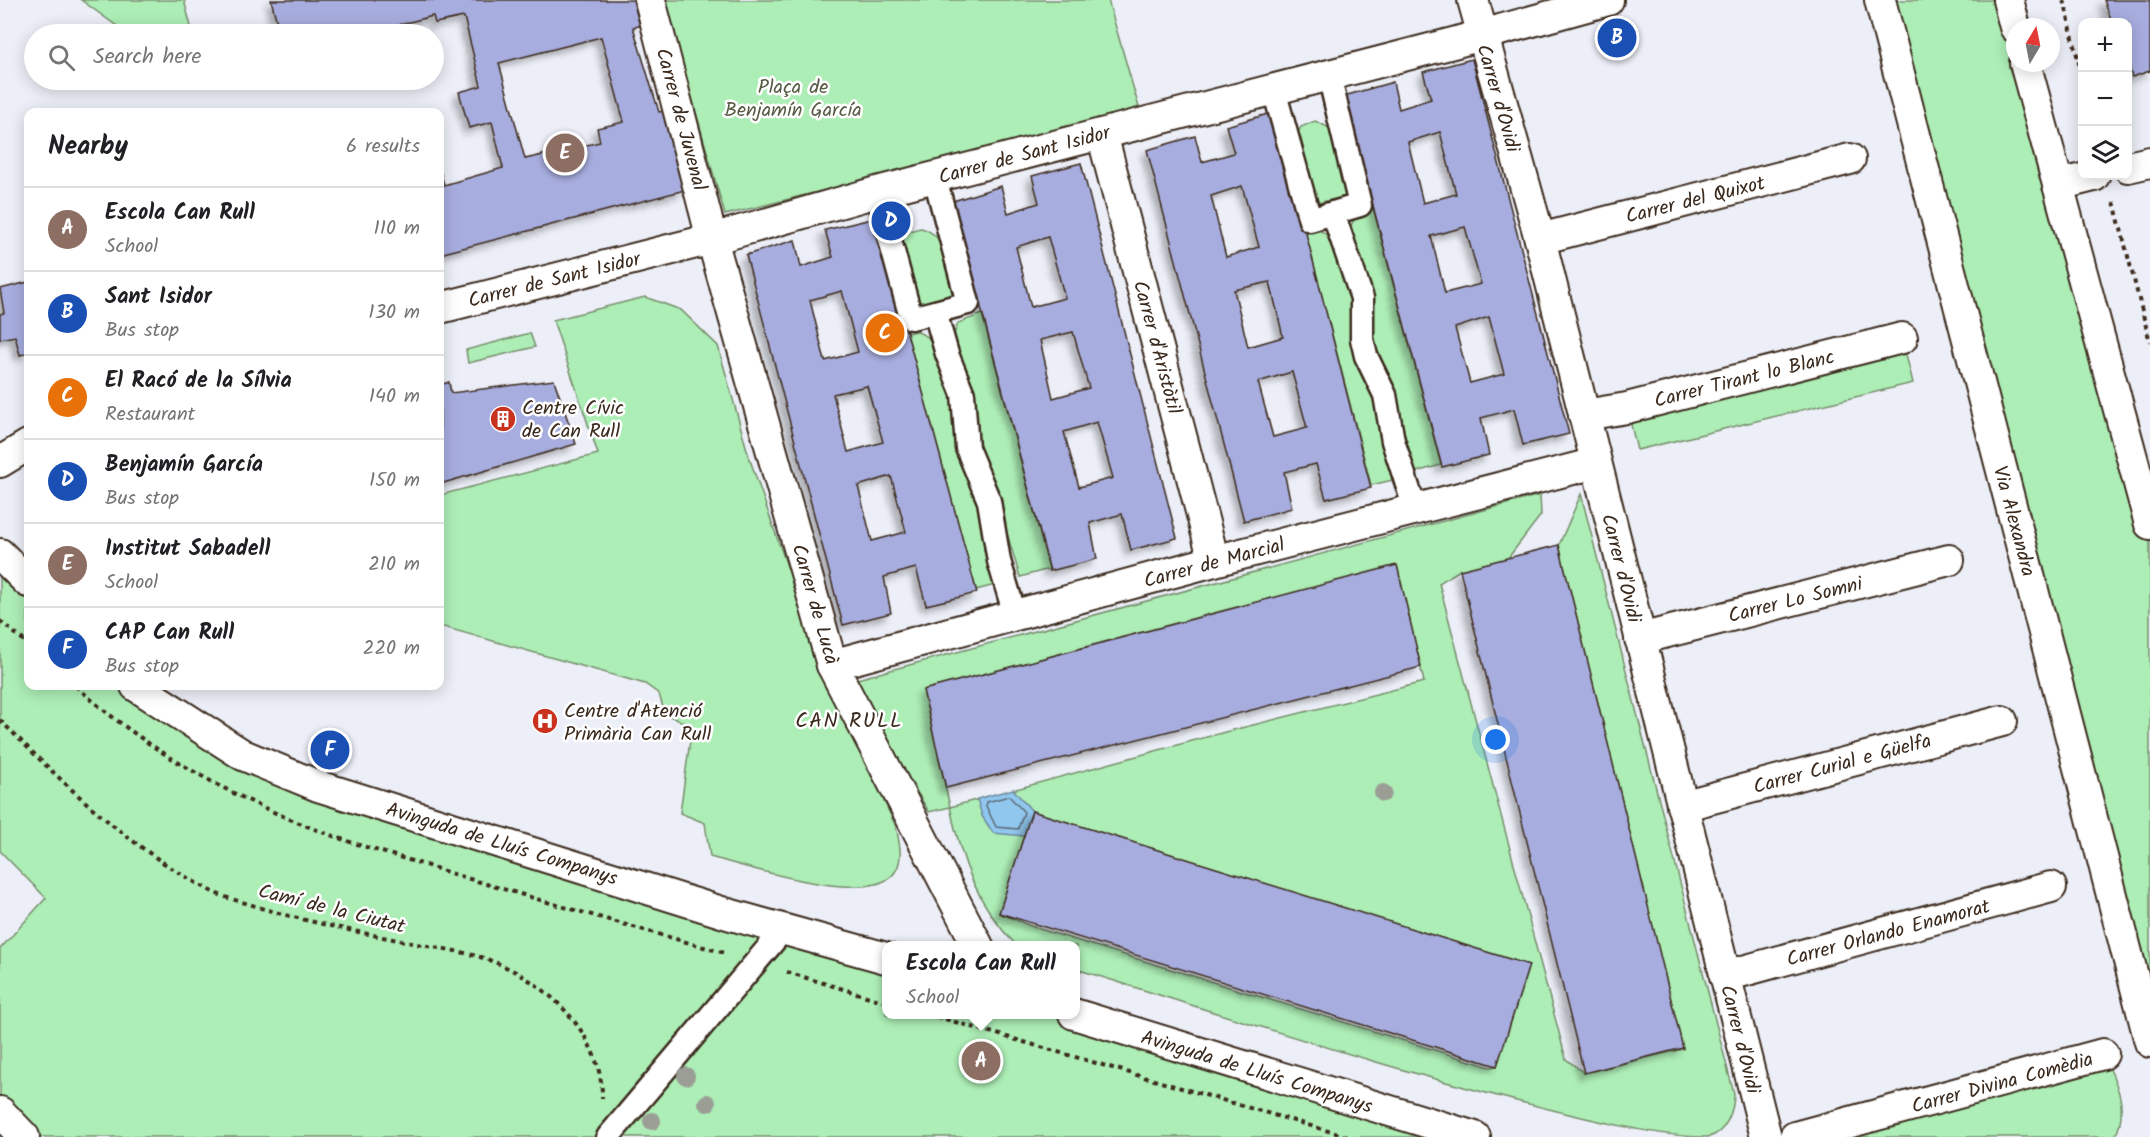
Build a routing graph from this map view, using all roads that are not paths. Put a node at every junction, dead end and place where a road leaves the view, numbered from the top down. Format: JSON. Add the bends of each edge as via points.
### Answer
{"nodes":[{"id":1,"x":650,"y":0,"type":"edge"},
{"id":2,"x":1473,"y":0,"type":"edge"},
{"id":3,"x":1608,"y":0,"type":"edge"},
{"id":4,"x":1880,"y":0,"type":"edge"},
{"id":5,"x":2008,"y":0,"type":"edge"},
{"id":6,"x":2013,"y":18,"type":"edge"},
{"id":7,"x":1482,"y":36,"type":"junction"},
{"id":8,"x":2027,"y":72,"type":"edge"},
{"id":9,"x":1329,"y":75,"type":"junction"},
{"id":10,"x":1274,"y":90,"type":"junction"},
{"id":11,"x":1102,"y":134,"type":"junction"},
{"id":12,"x":1850,"y":159,"type":"dead end"},
{"id":13,"x":2150,"y":162,"type":"edge"},
{"id":14,"x":2132,"y":166,"type":"edge"},
{"id":15,"x":935,"y":178,"type":"junction"},
{"id":16,"x":2078,"y":180,"type":"edge"},
{"id":17,"x":2058,"y":184,"type":"junction"},
{"id":18,"x":877,"y":192,"type":"junction"},
{"id":19,"x":1332,"y":213,"type":"junction"},
{"id":20,"x":712,"y":238,"type":"junction"},
{"id":21,"x":1539,"y":239,"type":"junction"},
{"id":22,"x":444,"y":308,"type":"edge"},
{"id":23,"x":935,"y":312,"type":"junction"},
{"id":24,"x":1902,"y":338,"type":"dead end"},
{"id":25,"x":1584,"y":415,"type":"junction"},
{"id":26,"x":24,"y":447,"type":"edge"},
{"id":27,"x":0,"y":462,"type":"edge"},
{"id":28,"x":1596,"y":463,"type":"junction"},
{"id":29,"x":1415,"y":509,"type":"junction"},
{"id":30,"x":2150,"y":524,"type":"edge"},
{"id":31,"x":0,"y":554,"type":"edge"},
{"id":32,"x":1949,"y":560,"type":"dead end"},
{"id":33,"x":1214,"y":561,"type":"junction"},
{"id":34,"x":24,"y":578,"type":"edge"},
{"id":35,"x":1015,"y":615,"type":"junction"},
{"id":36,"x":1640,"y":639,"type":"junction"},
{"id":37,"x":832,"y":665,"type":"junction"},
{"id":38,"x":142,"y":690,"type":"edge"},
{"id":39,"x":2002,"y":721,"type":"dead end"},
{"id":40,"x":1683,"y":806,"type":"junction"},
{"id":41,"x":2051,"y":887,"type":"dead end"},
{"id":42,"x":784,"y":929,"type":"junction"},
{"id":43,"x":976,"y":941,"type":"edge"},
{"id":44,"x":882,"y":957,"type":"edge"},
{"id":45,"x":1725,"y":976,"type":"junction"},
{"id":46,"x":1080,"y":1016,"type":"edge"},
{"id":47,"x":2150,"y":1042,"type":"edge"},
{"id":48,"x":2103,"y":1054,"type":"dead end"},
{"id":49,"x":0,"y":1112,"type":"edge"},
{"id":50,"x":24,"y":1137,"type":"edge"},
{"id":51,"x":608,"y":1137,"type":"edge"},
{"id":52,"x":1475,"y":1137,"type":"edge"},
{"id":53,"x":1766,"y":1137,"type":"edge"},
{"id":54,"x":1796,"y":1137,"type":"edge"}],
"edges":[{"from":1,"to":20,"type":"street","name":"Carrer de Juvenal"},
{"from":2,"to":7,"type":"street","name":"Carrer d'Ovidi"},
{"from":3,"to":7,"type":"street","name":"Carrer de Sant Isidor"},
{"from":4,"to":47,"type":"street","name":"Via Alexandra"},
{"from":5,"to":6,"type":"street"},
{"from":7,"to":9,"type":"street","name":"Carrer de Sant Isidor"},
{"from":7,"to":21,"type":"street","name":"Carrer d'Ovidi"},
{"from":8,"to":17,"type":"street"},
{"from":9,"to":10,"type":"street","name":"Carrer de Sant Isidor"},
{"from":9,"to":19,"type":"street","via":[[1360,205]]},
{"from":10,"to":11,"type":"street","name":"Carrer de Sant Isidor"},
{"from":10,"to":19,"type":"street","via":[[1310,220]]},
{"from":11,"to":15,"type":"street","name":"Carrer de Sant Isidor"},
{"from":11,"to":33,"type":"street","name":"Carrer d'Aristòtil"},
{"from":12,"to":21,"type":"street","name":"Carrer del Quixot"},
{"from":13,"to":14,"type":"street"},
{"from":15,"to":18,"type":"street","name":"Carrer de Sant Isidor"},
{"from":15,"to":23,"type":"street","via":[[968,303]]},
{"from":16,"to":17,"type":"street"},
{"from":17,"to":30,"type":"street"},
{"from":18,"to":20,"type":"street","name":"Carrer de Sant Isidor"},
{"from":18,"to":23,"type":"street","via":[[911,318]]},
{"from":19,"to":29,"type":"street","via":[[1362,298],[1366,356],[1385,396],[1393,441]]},
{"from":20,"to":22,"type":"street","name":"Carrer de Sant Isidor"},
{"from":20,"to":37,"type":"street","name":"Carrer de Lucà"},
{"from":21,"to":25,"type":"street","name":"Carrer d'Ovidi"},
{"from":23,"to":35,"type":"street","via":[[963,394],[967,448],[989,501],[999,561]]},
{"from":24,"to":25,"type":"street","name":"Carrer Tirant lo Blanc","via":[[1627,408]]},
{"from":25,"to":28,"type":"street","name":"Carrer d'Ovidi"},
{"from":26,"to":27,"type":"street"},
{"from":28,"to":29,"type":"street","name":"Carrer de Marcial"},
{"from":28,"to":36,"type":"street","name":"Carrer d'Ovidi"},
{"from":29,"to":33,"type":"street","name":"Carrer de Marcial"},
{"from":31,"to":34,"type":"street"},
{"from":32,"to":36,"type":"street","name":"Carrer Lo Somni"},
{"from":33,"to":35,"type":"street","name":"Carrer de Marcial"},
{"from":35,"to":37,"type":"street","name":"Carrer de Marcial"},
{"from":36,"to":40,"type":"street","name":"Carrer d'Ovidi"},
{"from":37,"to":43,"type":"street","name":"Carrer de Lucà"},
{"from":38,"to":42,"type":"street","name":"Avinguda de Lluís Companys","via":[[243,755],[318,786]]},
{"from":39,"to":40,"type":"street","name":"Carrer Curial e Güelfa"},
{"from":40,"to":45,"type":"street","name":"Carrer d'Ovidi"},
{"from":41,"to":45,"type":"street","name":"Carrer Orlando Enamorat"},
{"from":42,"to":44,"type":"street","name":"Avinguda de Lluís Companys"},
{"from":42,"to":51,"type":"street"},
{"from":45,"to":53,"type":"street","name":"Carrer d'Ovidi"},
{"from":46,"to":52,"type":"street","name":"Avinguda de Lluís Companys"},
{"from":48,"to":54,"type":"street","name":"Carrer Divina Comèdia"},
{"from":49,"to":50,"type":"street"}]}
